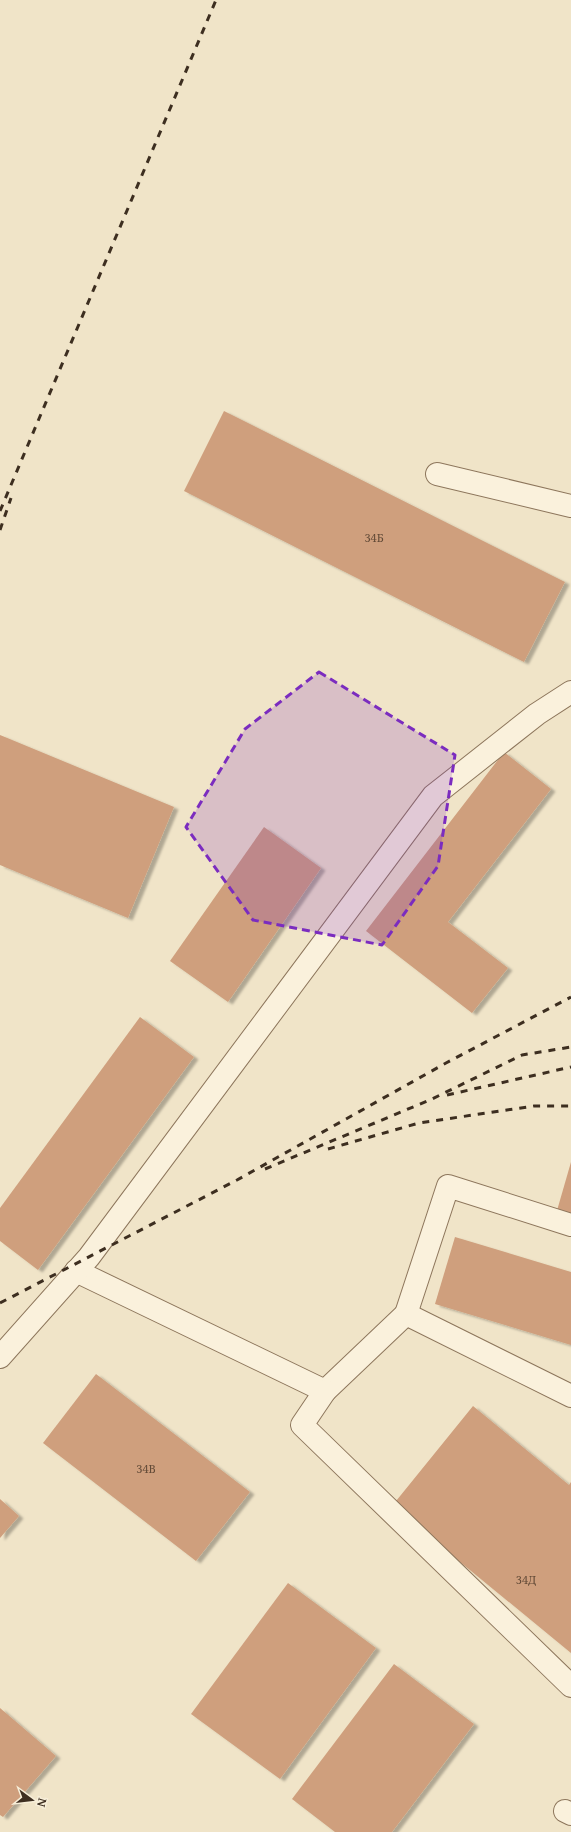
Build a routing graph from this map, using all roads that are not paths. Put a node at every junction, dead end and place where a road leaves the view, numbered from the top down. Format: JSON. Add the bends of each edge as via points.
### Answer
{"nodes":[{"id":1,"x":437,"y":474,"type":"dead end"},
{"id":2,"x":571,"y":506,"type":"edge"},
{"id":3,"x":571,"y":692,"type":"edge"},
{"id":4,"x":571,"y":1225,"type":"edge"},
{"id":5,"x":76,"y":1271,"type":"junction"},
{"id":6,"x":406,"y":1314,"type":"junction"},
{"id":7,"x":0,"y":1357,"type":"edge"},
{"id":8,"x":325,"y":1391,"type":"junction"},
{"id":9,"x":571,"y":1396,"type":"edge"},
{"id":10,"x":571,"y":1686,"type":"edge"}],
"edges":[{"from":1,"to":2,"type":"street"},
{"from":3,"to":5,"type":"street","via":[[537,714],[432,796],[94,1251]]},
{"from":4,"to":6,"type":"street","via":[[448,1186]]},
{"from":5,"to":7,"type":"street"},
{"from":5,"to":8,"type":"street"},
{"from":6,"to":8,"type":"street"},
{"from":6,"to":9,"type":"street"},
{"from":8,"to":10,"type":"street","via":[[302,1425]]}]}
